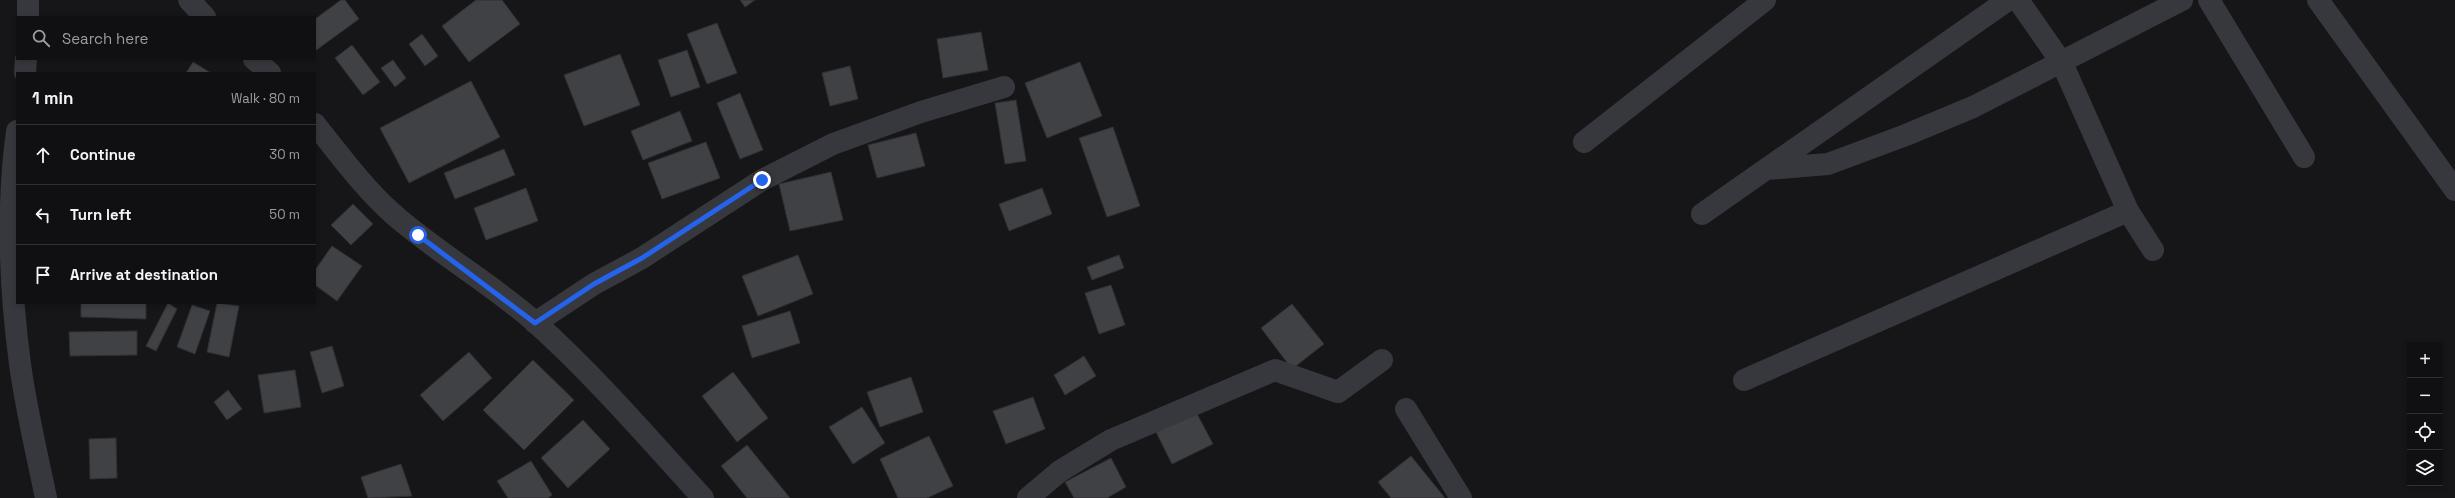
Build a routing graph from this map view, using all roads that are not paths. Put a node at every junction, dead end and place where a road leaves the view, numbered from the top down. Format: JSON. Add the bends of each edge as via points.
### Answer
{"nodes":[{"id":1,"x":28,"y":0,"type":"edge"},
{"id":2,"x":189,"y":0,"type":"edge"},
{"id":3,"x":1765,"y":0,"type":"edge"},
{"id":4,"x":2008,"y":0,"type":"edge"},
{"id":5,"x":2018,"y":0,"type":"edge"},
{"id":6,"x":2182,"y":0,"type":"edge"},
{"id":7,"x":2209,"y":0,"type":"edge"},
{"id":8,"x":2318,"y":0,"type":"edge"},
{"id":9,"x":28,"y":16,"type":"edge"},
{"id":10,"x":204,"y":16,"type":"edge"},
{"id":11,"x":26,"y":60,"type":"edge"},
{"id":12,"x":255,"y":60,"type":"edge"},
{"id":13,"x":2062,"y":63,"type":"junction"},
{"id":14,"x":25,"y":72,"type":"edge"},
{"id":15,"x":269,"y":72,"type":"edge"},
{"id":16,"x":1004,"y":87,"type":"dead end"},
{"id":17,"x":316,"y":125,"type":"edge"},
{"id":18,"x":16,"y":139,"type":"edge"},
{"id":19,"x":1584,"y":142,"type":"dead end"},
{"id":20,"x":2304,"y":157,"type":"dead end"},
{"id":21,"x":1767,"y":169,"type":"junction"},
{"id":22,"x":2455,"y":190,"type":"edge"},
{"id":23,"x":2128,"y":211,"type":"junction"},
{"id":24,"x":1702,"y":214,"type":"dead end"},
{"id":25,"x":2154,"y":250,"type":"dead end"},
{"id":26,"x":535,"y":323,"type":"junction"},
{"id":27,"x":1382,"y":360,"type":"dead end"},
{"id":28,"x":1744,"y":380,"type":"dead end"},
{"id":29,"x":1406,"y":409,"type":"dead end"},
{"id":30,"x":46,"y":498,"type":"edge"},
{"id":31,"x":703,"y":498,"type":"edge"},
{"id":32,"x":1028,"y":498,"type":"edge"},
{"id":33,"x":1461,"y":498,"type":"edge"}],
"edges":[{"from":1,"to":9,"type":"street"},
{"from":2,"to":10,"type":"street"},
{"from":3,"to":19,"type":"street"},
{"from":4,"to":21,"type":"street"},
{"from":5,"to":13,"type":"street"},
{"from":6,"to":13,"type":"street"},
{"from":7,"to":20,"type":"street"},
{"from":8,"to":22,"type":"street"},
{"from":11,"to":14,"type":"street"},
{"from":12,"to":15,"type":"street"},
{"from":13,"to":21,"type":"street","via":[[1973,107],[1828,164]]},
{"from":13,"to":23,"type":"street"},
{"from":16,"to":26,"type":"street","via":[[921,112],[832,144],[762,180],[642,258],[594,284]]},
{"from":17,"to":26,"type":"street","via":[[390,212]]},
{"from":18,"to":30,"type":"street","via":[[11,242],[20,364]]},
{"from":21,"to":24,"type":"street"},
{"from":23,"to":25,"type":"street"},
{"from":23,"to":28,"type":"street"},
{"from":26,"to":31,"type":"street","via":[[576,362]]},
{"from":27,"to":32,"type":"street","via":[[1338,392],[1275,370],[1111,440],[1060,472]]},
{"from":29,"to":33,"type":"street"}]}
